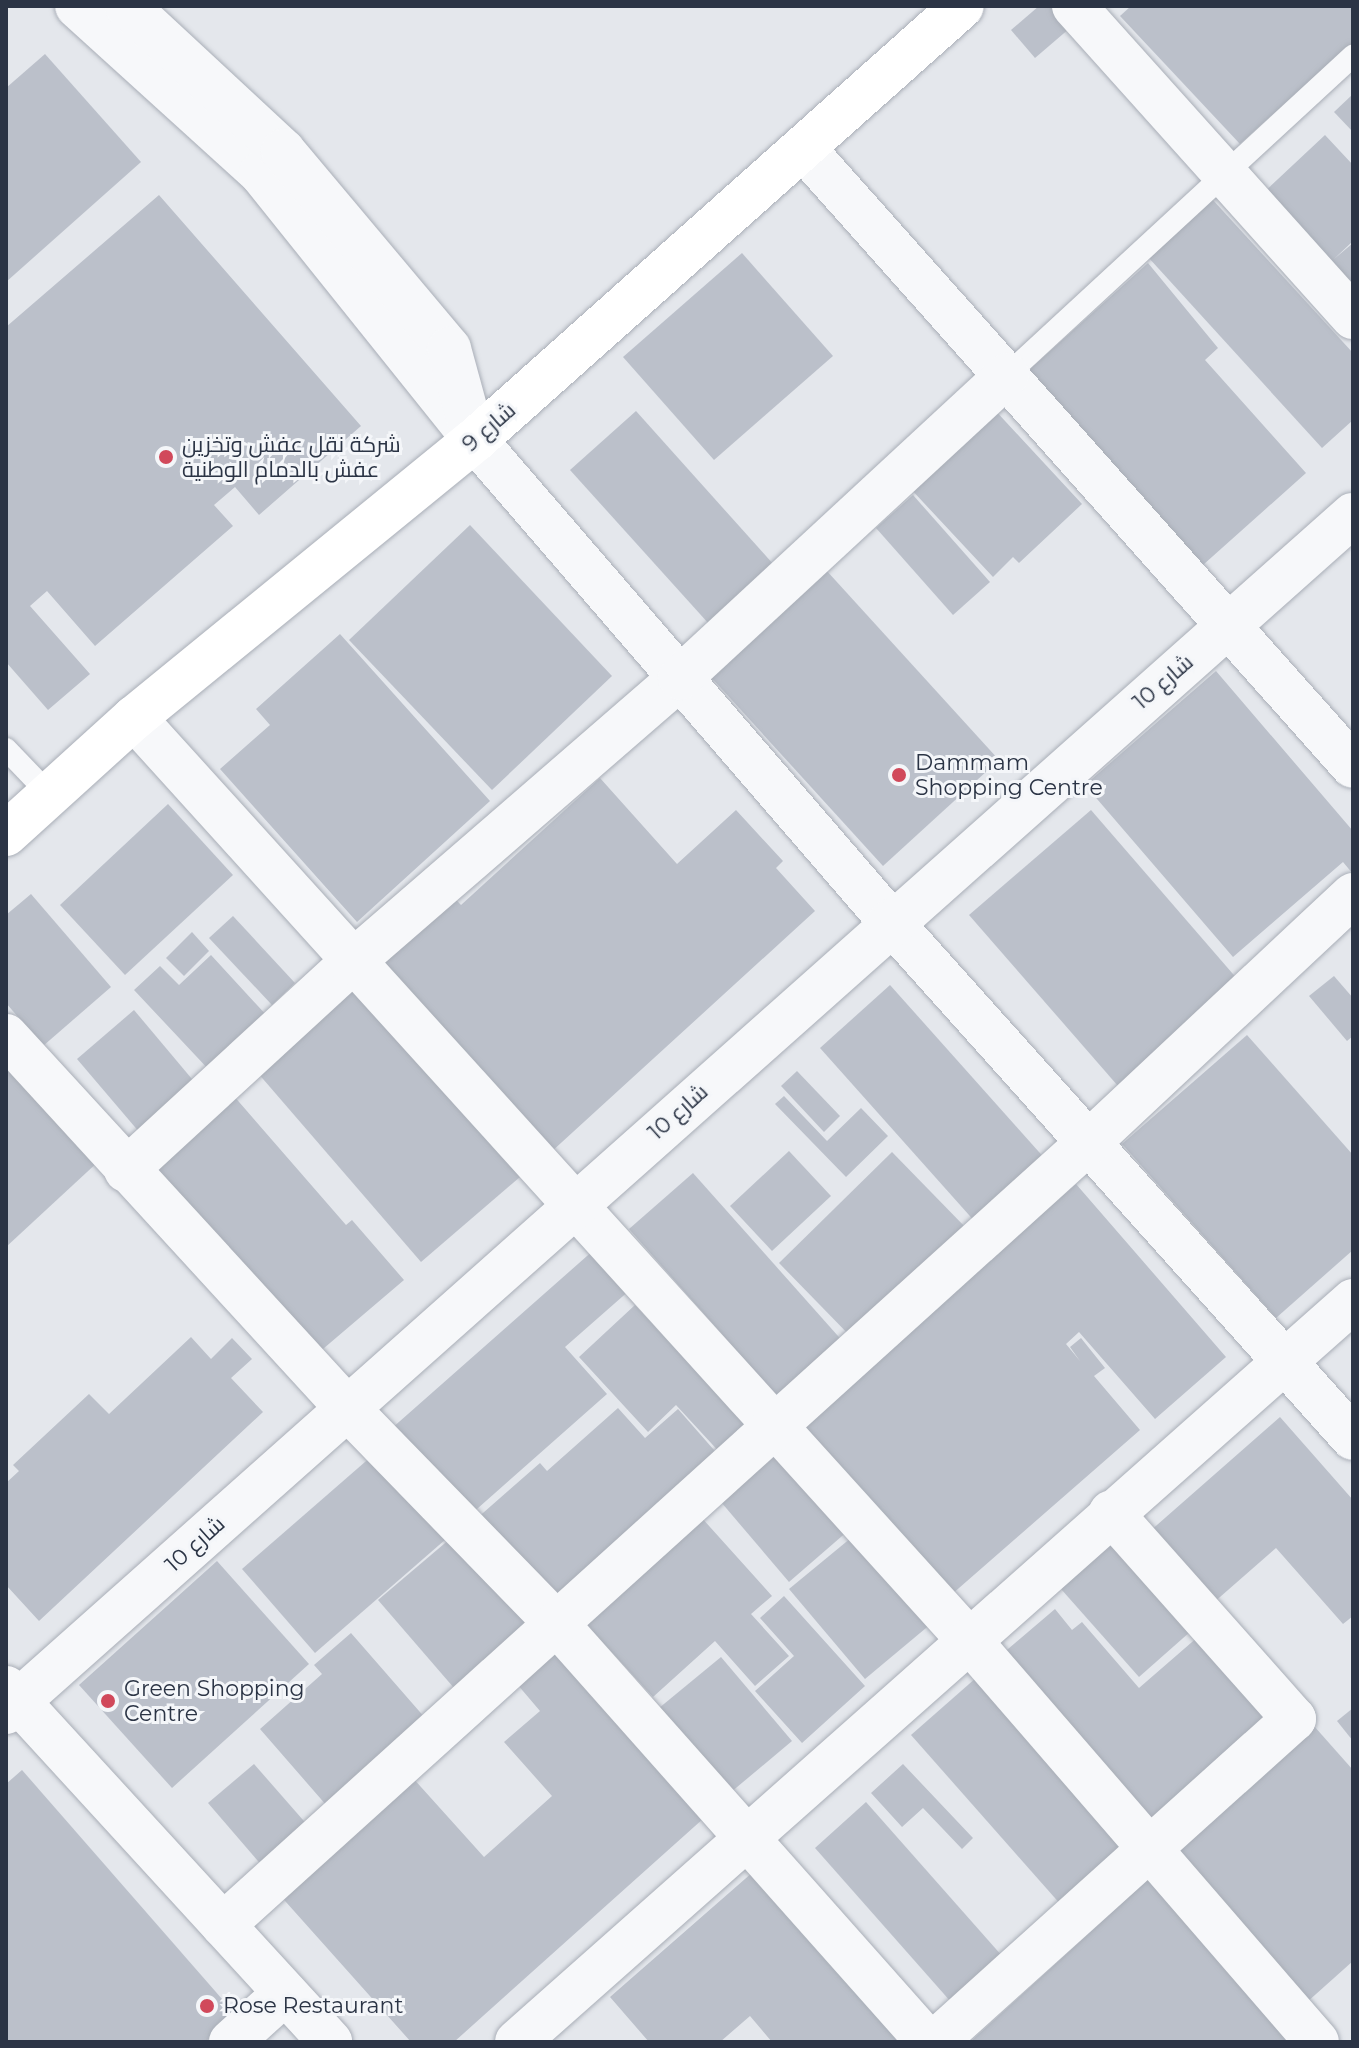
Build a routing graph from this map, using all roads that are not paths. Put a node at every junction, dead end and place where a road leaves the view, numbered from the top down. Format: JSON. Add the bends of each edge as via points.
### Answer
{"nodes":[{"id":1,"x":77,"y":6,"type":"edge"},
{"id":2,"x":127,"y":6,"type":"edge"},
{"id":3,"x":962,"y":6,"type":"edge"},
{"id":4,"x":1074,"y":6,"type":"edge"},
{"id":5,"x":1353,"y":56,"type":"edge"},
{"id":6,"x":803,"y":148,"type":"junction"},
{"id":7,"x":1224,"y":173,"type":"junction"},
{"id":8,"x":1353,"y":317,"type":"edge"},
{"id":9,"x":1007,"y":375,"type":"junction"},
{"id":10,"x":475,"y":440,"type":"junction"},
{"id":11,"x":1353,"y":515,"type":"edge"},
{"id":12,"x":1229,"y":623,"type":"junction"},
{"id":13,"x":680,"y":678,"type":"junction"},
{"id":14,"x":134,"y":718,"type":"junction"},
{"id":15,"x":6,"y":749,"type":"edge"},
{"id":16,"x":1353,"y":766,"type":"edge"},
{"id":17,"x":50,"y":795,"type":"junction"},
{"id":18,"x":6,"y":834,"type":"edge"},
{"id":19,"x":1353,"y":895,"type":"edge"},
{"id":20,"x":890,"y":921,"type":"junction"},
{"id":21,"x":351,"y":963,"type":"junction"},
{"id":22,"x":6,"y":1036,"type":"edge"},
{"id":23,"x":1088,"y":1143,"type":"junction"},
{"id":24,"x":126,"y":1170,"type":"junction"},
{"id":25,"x":575,"y":1205,"type":"junction"},
{"id":26,"x":1353,"y":1301,"type":"edge"},
{"id":27,"x":1284,"y":1363,"type":"junction"},
{"id":28,"x":347,"y":1408,"type":"junction"},
{"id":29,"x":774,"y":1425,"type":"junction"},
{"id":30,"x":1353,"y":1438,"type":"edge"},
{"id":31,"x":1111,"y":1513,"type":"junction"},
{"id":32,"x":556,"y":1623,"type":"junction"},
{"id":33,"x":968,"y":1639,"type":"junction"},
{"id":34,"x":10,"y":1700,"type":"edge"},
{"id":35,"x":746,"y":1838,"type":"junction"},
{"id":36,"x":1148,"y":1846,"type":"junction"},
{"id":37,"x":223,"y":1925,"type":"junction"},
{"id":38,"x":285,"y":1993,"type":"junction"},
{"id":39,"x":231,"y":2042,"type":"edge"},
{"id":40,"x":330,"y":2042,"type":"edge"},
{"id":41,"x":517,"y":2042,"type":"edge"},
{"id":42,"x":928,"y":2042,"type":"edge"},
{"id":43,"x":935,"y":2042,"type":"edge"},
{"id":44,"x":1317,"y":2042,"type":"edge"}],
"edges":[{"from":1,"to":10,"type":"street","via":[[261,173]]},
{"from":2,"to":10,"type":"street","via":[[283,151],[449,349]]},
{"from":3,"to":6,"type":"street","name":"شارع 9"},
{"from":4,"to":7,"type":"street"},
{"from":5,"to":7,"type":"lane"},
{"from":6,"to":9,"type":"street"},
{"from":6,"to":10,"type":"street","name":"شارع 9"},
{"from":7,"to":8,"type":"street"},
{"from":7,"to":9,"type":"lane"},
{"from":9,"to":12,"type":"street"},
{"from":9,"to":13,"type":"street"},
{"from":10,"to":13,"type":"street"},
{"from":10,"to":14,"type":"street","name":"شارع 9"},
{"from":11,"to":12,"type":"street","name":"شارع 10"},
{"from":12,"to":16,"type":"street"},
{"from":12,"to":20,"type":"street","name":"شارع 10"},
{"from":13,"to":20,"type":"street"},
{"from":13,"to":21,"type":"street"},
{"from":14,"to":17,"type":"street","name":"شارع 9"},
{"from":14,"to":21,"type":"street"},
{"from":15,"to":17,"type":"lane"},
{"from":17,"to":18,"type":"street","name":"شارع 9"},
{"from":19,"to":23,"type":"street"},
{"from":20,"to":23,"type":"street"},
{"from":20,"to":25,"type":"street","name":"شارع 10"},
{"from":21,"to":24,"type":"street"},
{"from":21,"to":25,"type":"street"},
{"from":22,"to":24,"type":"street"},
{"from":23,"to":27,"type":"street"},
{"from":23,"to":29,"type":"street"},
{"from":24,"to":28,"type":"street"},
{"from":25,"to":28,"type":"street","name":"شارع 10"},
{"from":25,"to":29,"type":"street"},
{"from":26,"to":27,"type":"street"},
{"from":27,"to":30,"type":"street"},
{"from":27,"to":31,"type":"street"},
{"from":28,"to":32,"type":"street"},
{"from":28,"to":34,"type":"street","name":"شارع 10"},
{"from":29,"to":32,"type":"street"},
{"from":29,"to":33,"type":"street"},
{"from":31,"to":33,"type":"street"},
{"from":31,"to":36,"type":"street","via":[[1294,1719]]},
{"from":32,"to":35,"type":"street"},
{"from":32,"to":37,"type":"street"},
{"from":33,"to":35,"type":"street"},
{"from":33,"to":36,"type":"street"},
{"from":34,"to":37,"type":"street"},
{"from":35,"to":41,"type":"street"},
{"from":35,"to":42,"type":"street"},
{"from":36,"to":43,"type":"street"},
{"from":36,"to":44,"type":"street"},
{"from":37,"to":38,"type":"street"},
{"from":38,"to":39,"type":"street"},
{"from":38,"to":40,"type":"street"}]}
